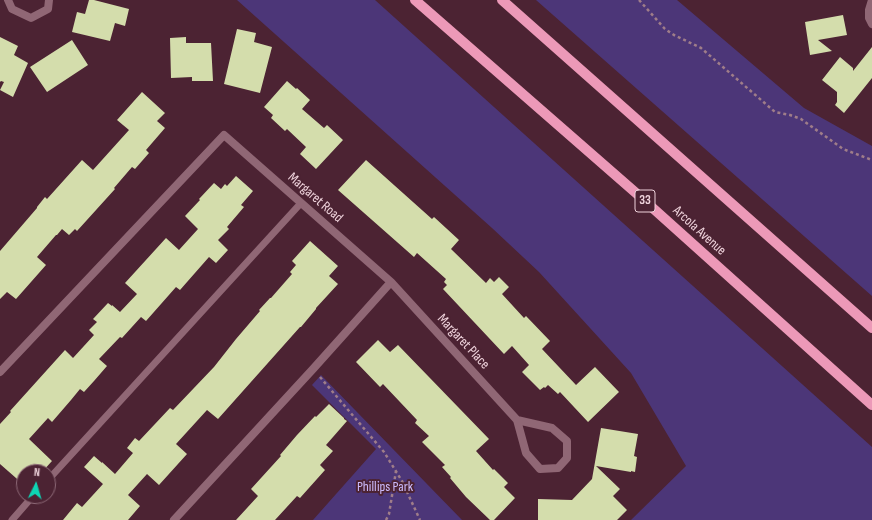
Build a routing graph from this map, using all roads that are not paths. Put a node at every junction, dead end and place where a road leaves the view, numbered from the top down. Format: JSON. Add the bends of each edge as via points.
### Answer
{"nodes":[{"id":1,"x":8,"y":0,"type":"edge"},
{"id":2,"x":49,"y":0,"type":"edge"},
{"id":3,"x":414,"y":0,"type":"edge"},
{"id":4,"x":502,"y":0,"type":"edge"},
{"id":5,"x":872,"y":0,"type":"edge"},
{"id":6,"x":872,"y":24,"type":"edge"},
{"id":7,"x":301,"y":203,"type":"junction"},
{"id":8,"x":391,"y":282,"type":"junction"},
{"id":9,"x":872,"y":328,"type":"edge"},
{"id":10,"x":0,"y":372,"type":"edge"},
{"id":11,"x":872,"y":405,"type":"edge"},
{"id":12,"x":517,"y":420,"type":"junction"},
{"id":13,"x":56,"y":471,"type":"edge"},
{"id":14,"x":27,"y":504,"type":"edge"},
{"id":15,"x":12,"y":520,"type":"edge"},
{"id":16,"x":174,"y":520,"type":"edge"}],
"edges":[{"from":1,"to":2,"type":"street","via":[[12,9],[31,18],[48,9]]},
{"from":3,"to":11,"type":"main road","name":"Arcola Avenue","number":"33","via":[[636,193]]},
{"from":4,"to":9,"type":"main road"},
{"from":5,"to":6,"type":"street","via":[[869,10]]},
{"from":7,"to":8,"type":"street","name":"Margaret Road"},
{"from":7,"to":10,"type":"street","name":"Margaret Road","via":[[224,136]]},
{"from":7,"to":13,"type":"lane"},
{"from":8,"to":12,"type":"street","name":"Margaret Place"},
{"from":8,"to":16,"type":"street"},
{"from":12,"to":12,"type":"street","name":"Margaret Place","via":[[526,453],[540,469],[558,468],[568,458],[567,441],[552,428]]},
{"from":14,"to":15,"type":"lane"}]}
